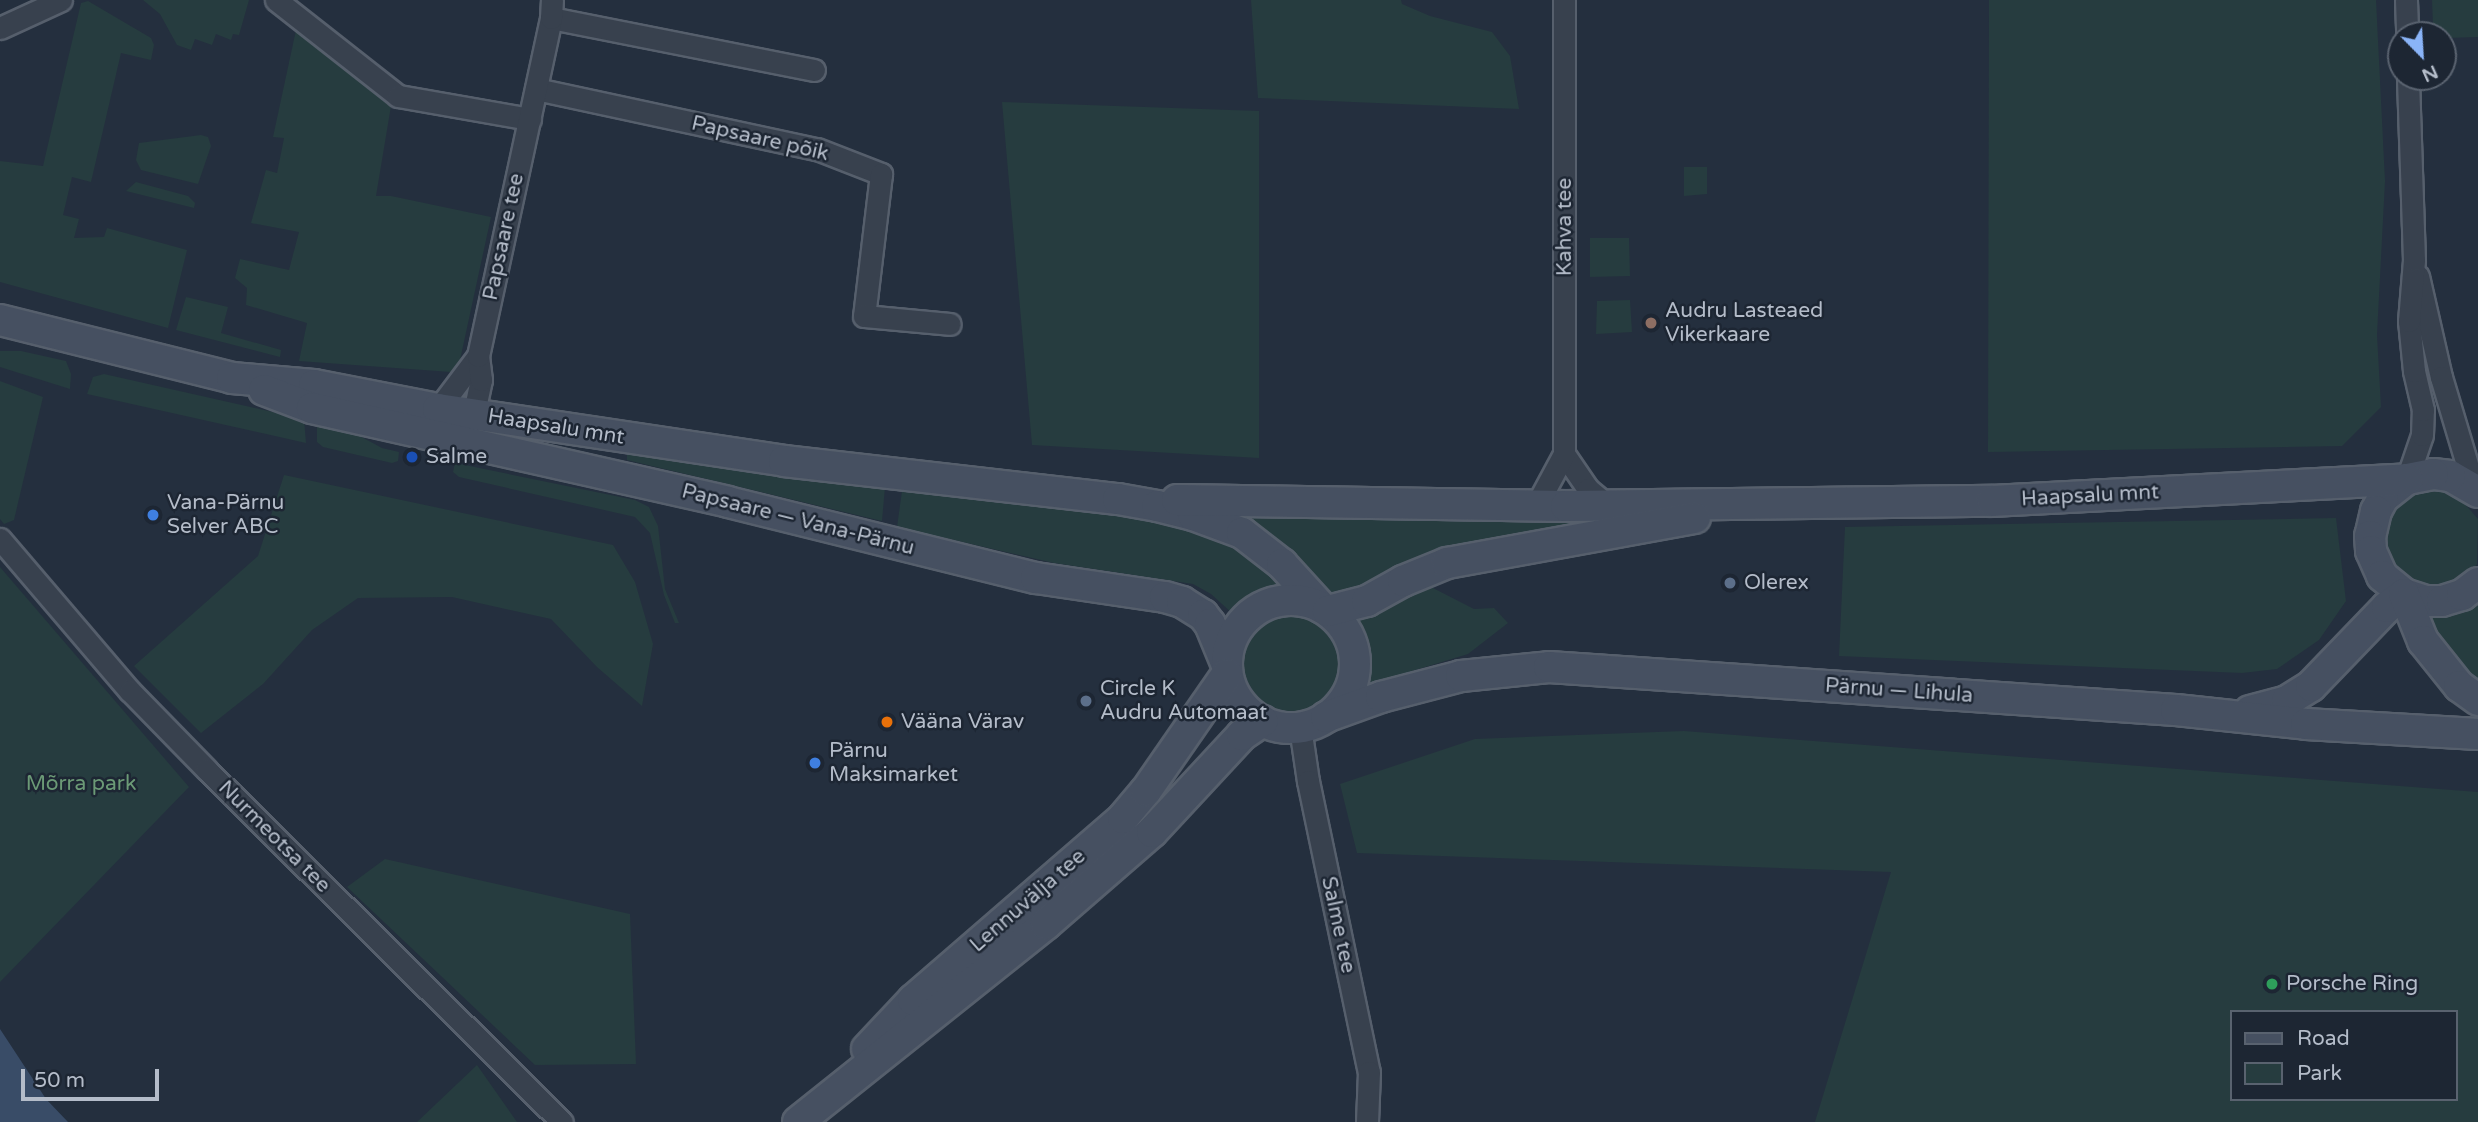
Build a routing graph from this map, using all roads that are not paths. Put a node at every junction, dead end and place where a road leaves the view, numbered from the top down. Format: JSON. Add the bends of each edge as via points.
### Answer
{"nodes":[{"id":1,"x":61,"y":0,"type":"edge"},
{"id":2,"x":276,"y":0,"type":"edge"},
{"id":3,"x":1564,"y":0,"type":"edge"},
{"id":4,"x":2406,"y":0,"type":"edge"},
{"id":5,"x":551,"y":9,"type":"edge"},
{"id":6,"x":2407,"y":21,"type":"edge"},
{"id":7,"x":0,"y":28,"type":"edge"},
{"id":8,"x":814,"y":71,"type":"dead end"},
{"id":9,"x":536,"y":89,"type":"junction"},
{"id":10,"x":2408,"y":91,"type":"edge"},
{"id":11,"x":530,"y":119,"type":"junction"},
{"id":12,"x":2414,"y":260,"type":"junction"},
{"id":13,"x":0,"y":320,"type":"edge"},
{"id":14,"x":950,"y":324,"type":"dead end"},
{"id":15,"x":44,"y":332,"type":"junction"},
{"id":16,"x":0,"y":338,"type":"edge"},
{"id":17,"x":478,"y":356,"type":"junction"},
{"id":18,"x":232,"y":378,"type":"junction"},
{"id":19,"x":438,"y":410,"type":"junction"},
{"id":20,"x":469,"y":414,"type":"junction"},
{"id":21,"x":415,"y":431,"type":"junction"},
{"id":22,"x":1564,"y":454,"type":"junction"},
{"id":23,"x":2407,"y":479,"type":"junction"},
{"id":24,"x":2476,"y":490,"type":"edge"},
{"id":25,"x":1118,"y":499,"type":"junction"},
{"id":26,"x":1773,"y":503,"type":"junction"},
{"id":27,"x":1607,"y":505,"type":"junction"},
{"id":28,"x":1536,"y":506,"type":"junction"},
{"id":29,"x":0,"y":539,"type":"edge"},
{"id":30,"x":2478,"y":583,"type":"edge"},
{"id":31,"x":2404,"y":594,"type":"junction"},
{"id":32,"x":1325,"y":609,"type":"junction"},
{"id":33,"x":1227,"y":669,"type":"junction"},
{"id":34,"x":2478,"y":700,"type":"edge"},
{"id":35,"x":2222,"y":715,"type":"junction"},
{"id":36,"x":1262,"y":722,"type":"junction"},
{"id":37,"x":1313,"y":722,"type":"junction"},
{"id":38,"x":2478,"y":734,"type":"edge"},
{"id":39,"x":804,"y":1117,"type":"edge"},
{"id":40,"x":562,"y":1122,"type":"edge"},
{"id":41,"x":1367,"y":1122,"type":"edge"}],
"edges":[{"from":1,"to":7,"type":"street"},
{"from":2,"to":11,"type":"street","via":[[398,96]]},
{"from":3,"to":22,"type":"street","name":"Kahva tee"},
{"from":4,"to":6,"type":"street"},
{"from":5,"to":8,"type":"street"},
{"from":5,"to":9,"type":"street","name":"Papsaare tee"},
{"from":9,"to":11,"type":"street","name":"Papsaare tee"},
{"from":9,"to":14,"type":"street","name":"Papsaare põik","via":[[817,149],[881,174],[864,316]]},
{"from":10,"to":12,"type":"street"},
{"from":11,"to":17,"type":"street","name":"Papsaare tee"},
{"from":12,"to":23,"type":"street","via":[[2409,321],[2423,435]]},
{"from":12,"to":24,"type":"street","via":[[2441,377]]},
{"from":13,"to":15,"type":"main road","name":"Haapsalu mnt"},
{"from":15,"to":16,"type":"street"},
{"from":15,"to":18,"type":"main road","name":"Haapsalu mnt"},
{"from":17,"to":19,"type":"street"},
{"from":17,"to":20,"type":"street","name":"Papsaare tee","via":[[481,380],[477,403]]},
{"from":18,"to":19,"type":"main road","name":"Haapsalu mnt","via":[[314,385]]},
{"from":18,"to":21,"type":"main road","name":"Papsaare — Vana-Pärnu","via":[[312,408]]},
{"from":19,"to":20,"type":"main road","name":"Haapsalu mnt"},
{"from":20,"to":21,"type":"street","via":[[451,428]]},
{"from":20,"to":25,"type":"main road","name":"Haapsalu mnt","via":[[784,461]]},
{"from":21,"to":33,"type":"main road","name":"Papsaare — Vana-Pärnu","via":[[1036,578],[1166,597],[1203,615]]},
{"from":22,"to":27,"type":"street","via":[[1588,489]]},
{"from":22,"to":28,"type":"street","name":"Kahva tee"},
{"from":23,"to":24,"type":"main road","via":[[2450,476]]},
{"from":23,"to":26,"type":"main road","name":"Haapsalu mnt","via":[[1992,501]]},
{"from":23,"to":31,"type":"main road","via":[[2383,498],[2370,536],[2382,576]]},
{"from":25,"to":28,"type":"main road"},
{"from":25,"to":32,"type":"main road","via":[[1193,515],[1242,533],[1282,564]]},
{"from":26,"to":27,"type":"main road"},
{"from":26,"to":32,"type":"main road","via":[[1447,563],[1367,601]]},
{"from":27,"to":28,"type":"main road"},
{"from":29,"to":40,"type":"street","name":"Nurmeotsa tee","via":[[130,691]]},
{"from":30,"to":31,"type":"main road","via":[[2462,595],[2442,601]]},
{"from":31,"to":34,"type":"main road","via":[[2423,641],[2459,686]]},
{"from":31,"to":35,"type":"main road","via":[[2301,694],[2265,709]]},
{"from":32,"to":33,"type":"main road","via":[[1292,600],[1258,609],[1235,632]]},
{"from":32,"to":37,"type":"main road","via":[[1347,632],[1355,669],[1348,692]]},
{"from":33,"to":36,"type":"main road","via":[[1237,699]]},
{"from":33,"to":39,"type":"main road","name":"Lennuvälja tee","via":[[1123,818],[913,1000]]},
{"from":35,"to":37,"type":"main road","name":"Pärnu — Lihula","via":[[1549,667],[1461,676],[1381,697]]},
{"from":35,"to":38,"type":"main road","name":"Pärnu — Lihula"},
{"from":36,"to":37,"type":"main road","via":[[1278,726]]},
{"from":36,"to":39,"type":"main road","name":"Lennuvälja tee","via":[[1242,735],[1152,832],[1046,924]]},
{"from":37,"to":41,"type":"street","name":"Salme tee","via":[[1308,781],[1369,1072]]}]}
